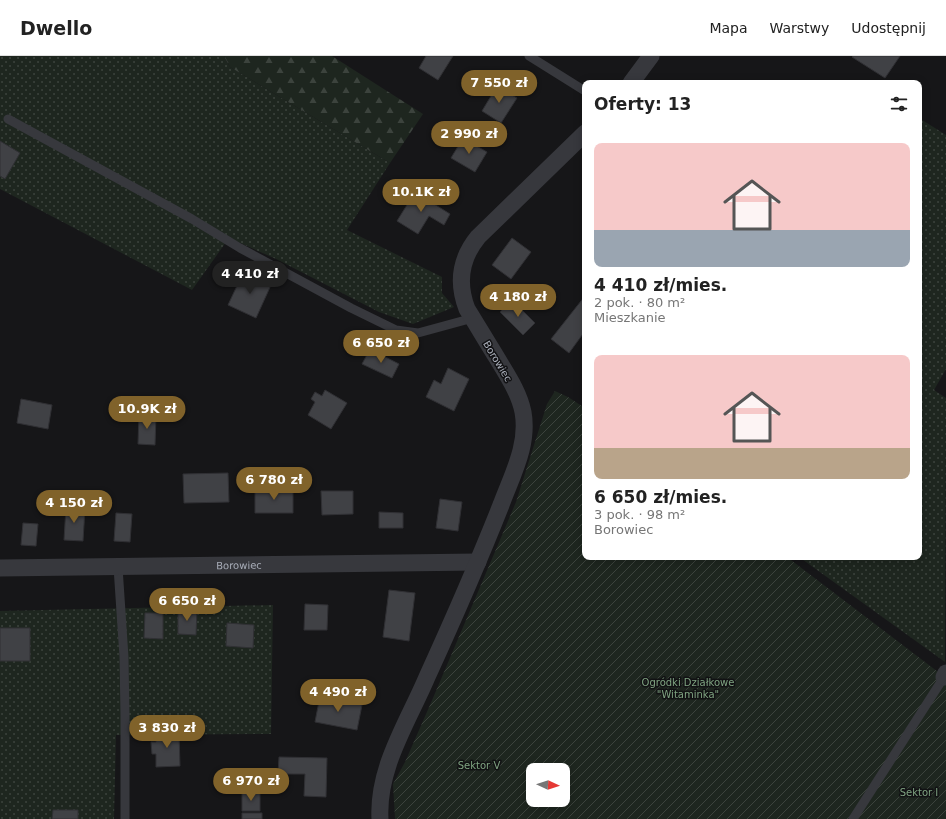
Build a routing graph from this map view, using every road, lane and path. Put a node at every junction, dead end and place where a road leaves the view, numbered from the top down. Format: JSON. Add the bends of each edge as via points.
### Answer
{"nodes":[{"id":1,"x":529,"y":56,"type":"edge"},
{"id":2,"x":652,"y":56,"type":"edge"},
{"id":3,"x":633,"y":80,"type":"edge"},
{"id":4,"x":582,"y":89,"type":"edge"},
{"id":5,"x":8,"y":119,"type":"dead end"},
{"id":6,"x":582,"y":136,"type":"edge"},
{"id":7,"x":473,"y":318,"type":"junction"},
{"id":8,"x":478,"y":562,"type":"junction"},
{"id":9,"x":118,"y":567,"type":"junction"},
{"id":10,"x":0,"y":568,"type":"edge"},
{"id":11,"x":945,"y":675,"type":"edge"},
{"id":12,"x":125,"y":819,"type":"edge"},
{"id":13,"x":380,"y":819,"type":"edge"},
{"id":14,"x":853,"y":819,"type":"edge"}],
"edges":[{"from":1,"to":4,"type":"lane"},
{"from":2,"to":3,"type":"street"},
{"from":5,"to":7,"type":"lane","via":[[192,219],[240,248],[396,330],[418,333]]},
{"from":6,"to":7,"type":"street","name":"Borowiec","via":[[478,237],[469,250],[462,266],[461,286],[465,304]]},
{"from":7,"to":8,"type":"street","name":"Borowiec","via":[[516,391],[523,412],[524,426],[519,458]]},
{"from":8,"to":9,"type":"street","name":"Borowiec"},
{"from":8,"to":13,"type":"street","name":"Borowiec","via":[[386,770],[381,791]]},
{"from":9,"to":10,"type":"street","name":"Borowiec"},
{"from":9,"to":12,"type":"lane","via":[[124,657]]},
{"from":11,"to":14,"type":"lane"}]}
